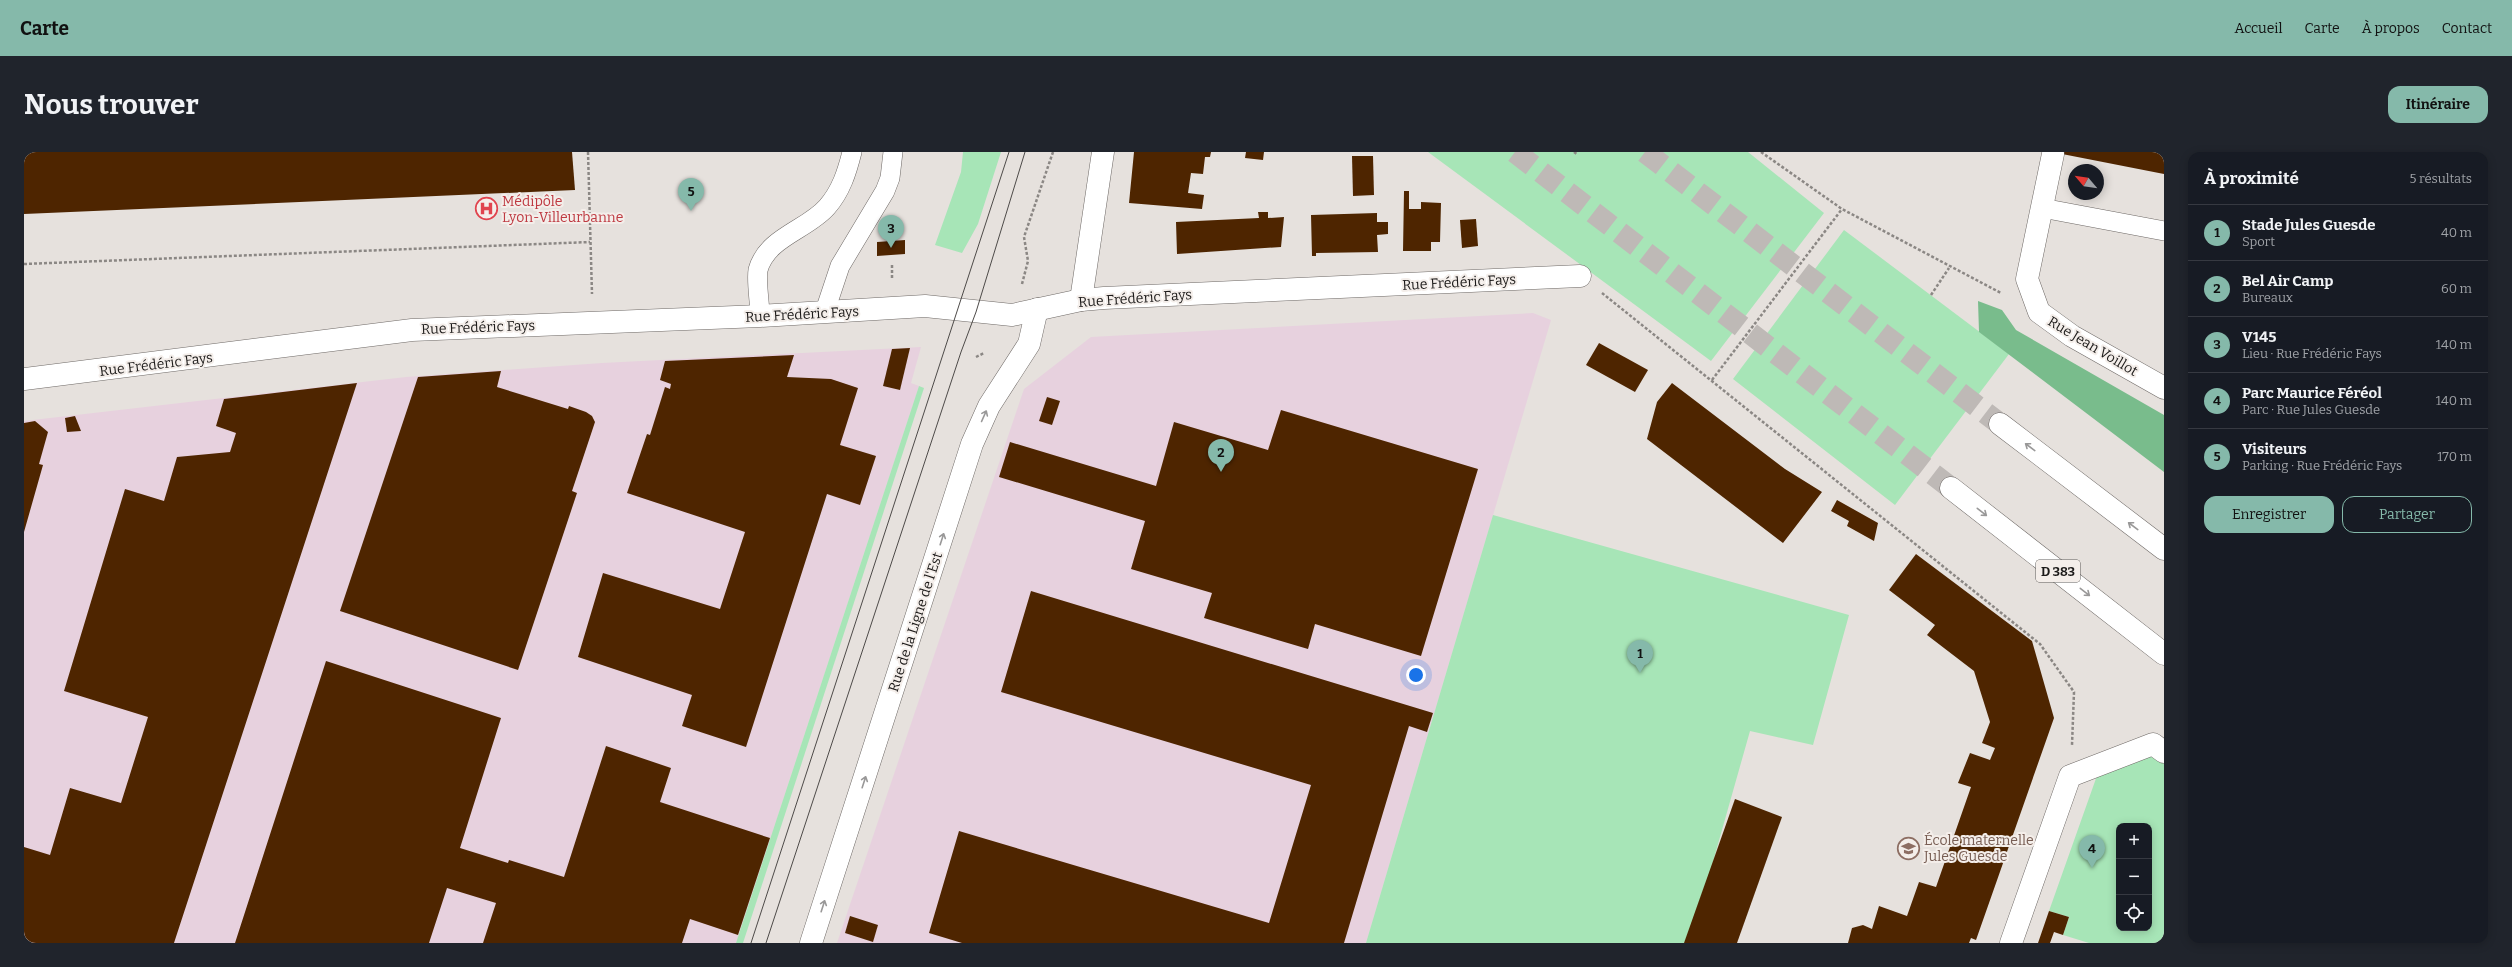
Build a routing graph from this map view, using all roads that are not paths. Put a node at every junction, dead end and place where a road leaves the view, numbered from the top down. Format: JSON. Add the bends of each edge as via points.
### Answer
{"nodes":[{"id":1,"x":852,"y":152,"type":"edge"},
{"id":2,"x":892,"y":152,"type":"edge"},
{"id":3,"x":1103,"y":152,"type":"edge"},
{"id":4,"x":2053,"y":154,"type":"dead end"},
{"id":5,"x":2042,"y":208,"type":"junction"},
{"id":6,"x":2164,"y":231,"type":"edge"},
{"id":7,"x":1580,"y":276,"type":"road end"},
{"id":8,"x":1082,"y":300,"type":"junction"},
{"id":9,"x":1037,"y":310,"type":"junction"},
{"id":10,"x":825,"y":311,"type":"junction"},
{"id":11,"x":760,"y":316,"type":"junction"},
{"id":12,"x":24,"y":380,"type":"edge"},
{"id":13,"x":2164,"y":388,"type":"edge"},
{"id":14,"x":2000,"y":424,"type":"tunnel mouth"},
{"id":15,"x":1951,"y":488,"type":"tunnel mouth"},
{"id":16,"x":2164,"y":550,"type":"edge"},
{"id":17,"x":2164,"y":654,"type":"edge"},
{"id":18,"x":2164,"y":752,"type":"edge"},
{"id":19,"x":811,"y":943,"type":"edge"},
{"id":20,"x":2011,"y":943,"type":"edge"}],
"edges":[{"from":1,"to":11,"type":"lane","via":[[845,178],[826,208],[774,245],[758,271]]},
{"from":2,"to":10,"type":"lane","via":[[890,178],[885,191],[840,266]]},
{"from":3,"to":8,"type":"main road"},
{"from":4,"to":5,"type":"main road","name":"Rue Jean Voillot"},
{"from":5,"to":6,"type":"lane"},
{"from":5,"to":13,"type":"main road","name":"Rue Jean Voillot","via":[[2027,279],[2039,312],[2072,336]]},
{"from":7,"to":8,"type":"main road","name":"Rue Frédéric Fays"},
{"from":8,"to":9,"type":"main road","name":"Rue Frédéric Fays"},
{"from":9,"to":10,"type":"main road","name":"Rue Frédéric Fays","via":[[1012,315],[925,306],[892,310]]},
{"from":19,"to":9,"type":"main road","name":"Rue de la Ligne de l'Est","one_way":true,"via":[[972,444],[989,406],[1029,344]]},
{"from":10,"to":11,"type":"main road","name":"Rue Frédéric Fays"},
{"from":11,"to":12,"type":"main road","name":"Rue Frédéric Fays","via":[[412,330]]},
{"from":16,"to":14,"type":"main road","one_way":true},
{"from":15,"to":17,"type":"main road","number":"D 383","one_way":true},
{"from":18,"to":20,"type":"main road","via":[[2153,744],[2070,776]]}]}
